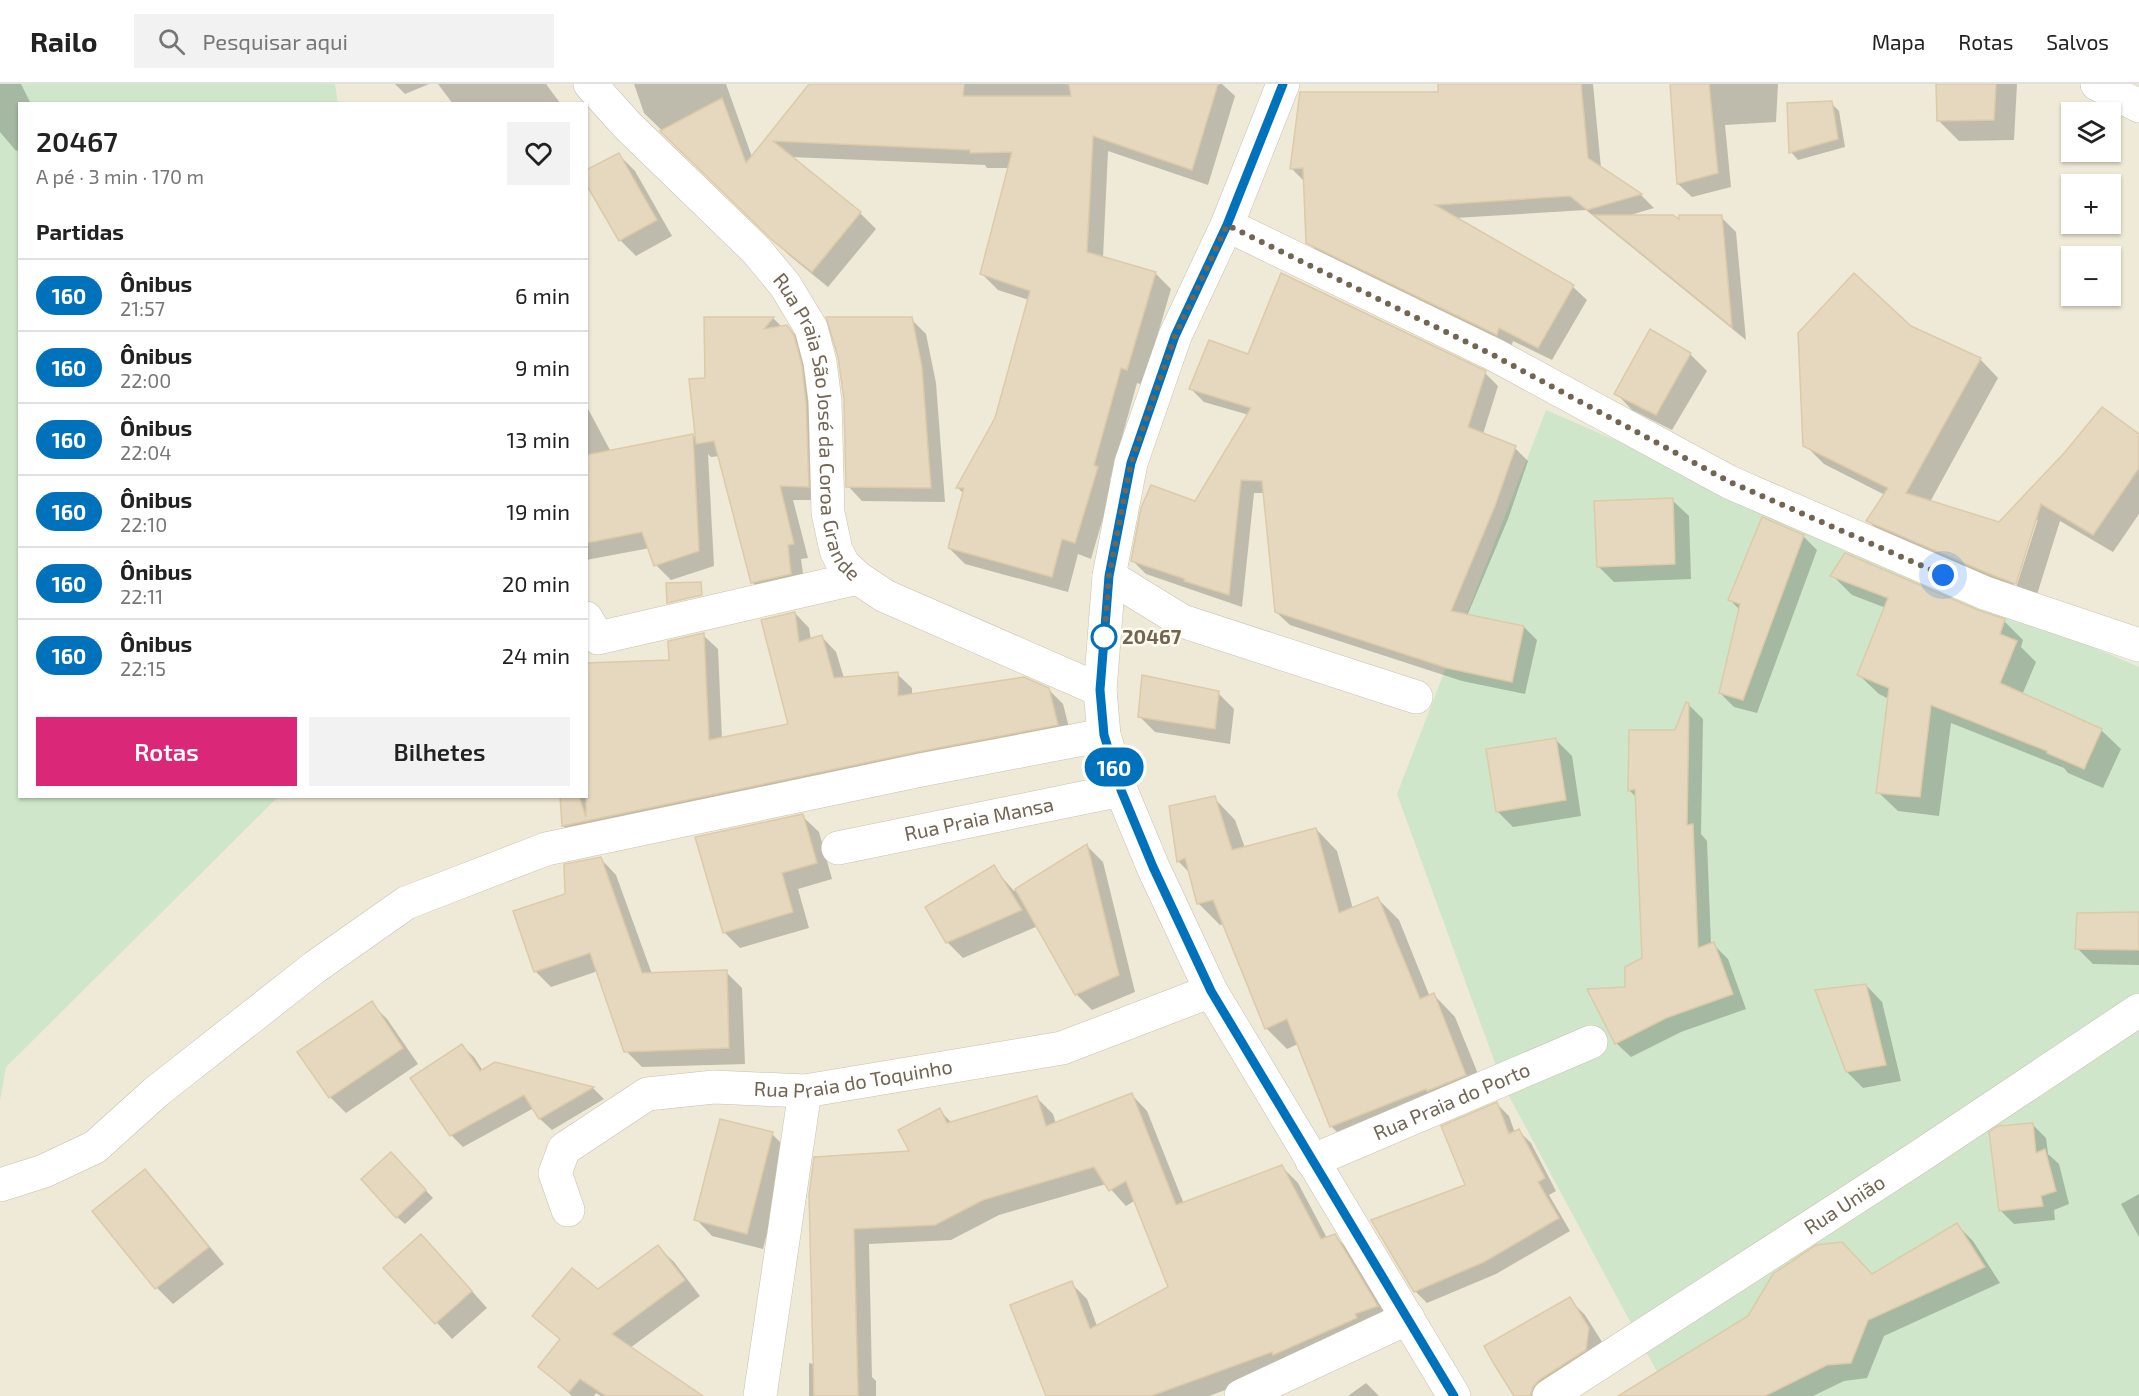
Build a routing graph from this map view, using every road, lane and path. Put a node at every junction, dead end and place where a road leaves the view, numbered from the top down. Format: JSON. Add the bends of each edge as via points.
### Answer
{"nodes":[{"id":1,"x":590,"y":84,"type":"edge"},
{"id":2,"x":1283,"y":84,"type":"edge"},
{"id":3,"x":2097,"y":84,"type":"edge"},
{"id":4,"x":2139,"y":106,"type":"edge"},
{"id":5,"x":1227,"y":225,"type":"junction"},
{"id":6,"x":1109,"y":576,"type":"junction"},
{"id":7,"x":858,"y":578,"type":"junction"},
{"id":8,"x":588,"y":621,"type":"edge"},
{"id":9,"x":2139,"y":645,"type":"edge"},
{"id":10,"x":1100,"y":690,"type":"junction"},
{"id":11,"x":1416,"y":697,"type":"dead end"},
{"id":12,"x":1104,"y":735,"type":"junction"},
{"id":13,"x":1121,"y":790,"type":"junction"},
{"id":14,"x":838,"y":848,"type":"dead end"},
{"id":15,"x":1211,"y":991,"type":"junction"},
{"id":16,"x":2139,"y":1010,"type":"edge"},
{"id":17,"x":1591,"y":1042,"type":"dead end"},
{"id":18,"x":805,"y":1091,"type":"junction"},
{"id":19,"x":1312,"y":1161,"type":"junction"},
{"id":20,"x":0,"y":1185,"type":"edge"},
{"id":21,"x":568,"y":1210,"type":"dead end"},
{"id":22,"x":1408,"y":1318,"type":"junction"},
{"id":23,"x":760,"y":1396,"type":"edge"},
{"id":24,"x":1241,"y":1396,"type":"edge"},
{"id":25,"x":1454,"y":1396,"type":"edge"},
{"id":26,"x":1549,"y":1396,"type":"edge"}],
"edges":[{"from":1,"to":7,"type":"street","name":"Rua Praia São José da Coroa Grande","via":[[756,250],[785,285],[811,328],[825,401],[828,513],[836,550],[843,564]]},
{"from":2,"to":5,"type":"street"},
{"from":3,"to":4,"type":"street"},
{"from":5,"to":6,"type":"street","via":[[1175,336],[1131,463]]},
{"from":5,"to":9,"type":"street","via":[[1495,356],[1730,482],[1985,593]]},
{"from":6,"to":10,"type":"street"},
{"from":6,"to":11,"type":"street","via":[[1182,621]]},
{"from":7,"to":8,"type":"street","via":[[598,638]]},
{"from":7,"to":10,"type":"street","name":"Rua Praia São José da Coroa Grande","via":[[885,596]]},
{"from":10,"to":12,"type":"street"},
{"from":12,"to":13,"type":"street"},
{"from":12,"to":20,"type":"street","via":[[546,849],[406,903],[315,967],[156,1092],[95,1147]]},
{"from":13,"to":14,"type":"street","name":"Rua Praia Mansa"},
{"from":13,"to":15,"type":"street"},
{"from":15,"to":18,"type":"street","name":"Rua Praia do Toquinho","via":[[1062,1048]]},
{"from":15,"to":19,"type":"street"},
{"from":16,"to":26,"type":"street","name":"Rua União"},
{"from":17,"to":19,"type":"street","name":"Rua Praia do Porto"},
{"from":18,"to":21,"type":"street","name":"Rua Praia do Toquinho","via":[[714,1087],[647,1094],[564,1149],[555,1173]]},
{"from":18,"to":23,"type":"street"},
{"from":19,"to":22,"type":"street"},
{"from":22,"to":24,"type":"street"},
{"from":22,"to":25,"type":"street"}]}
